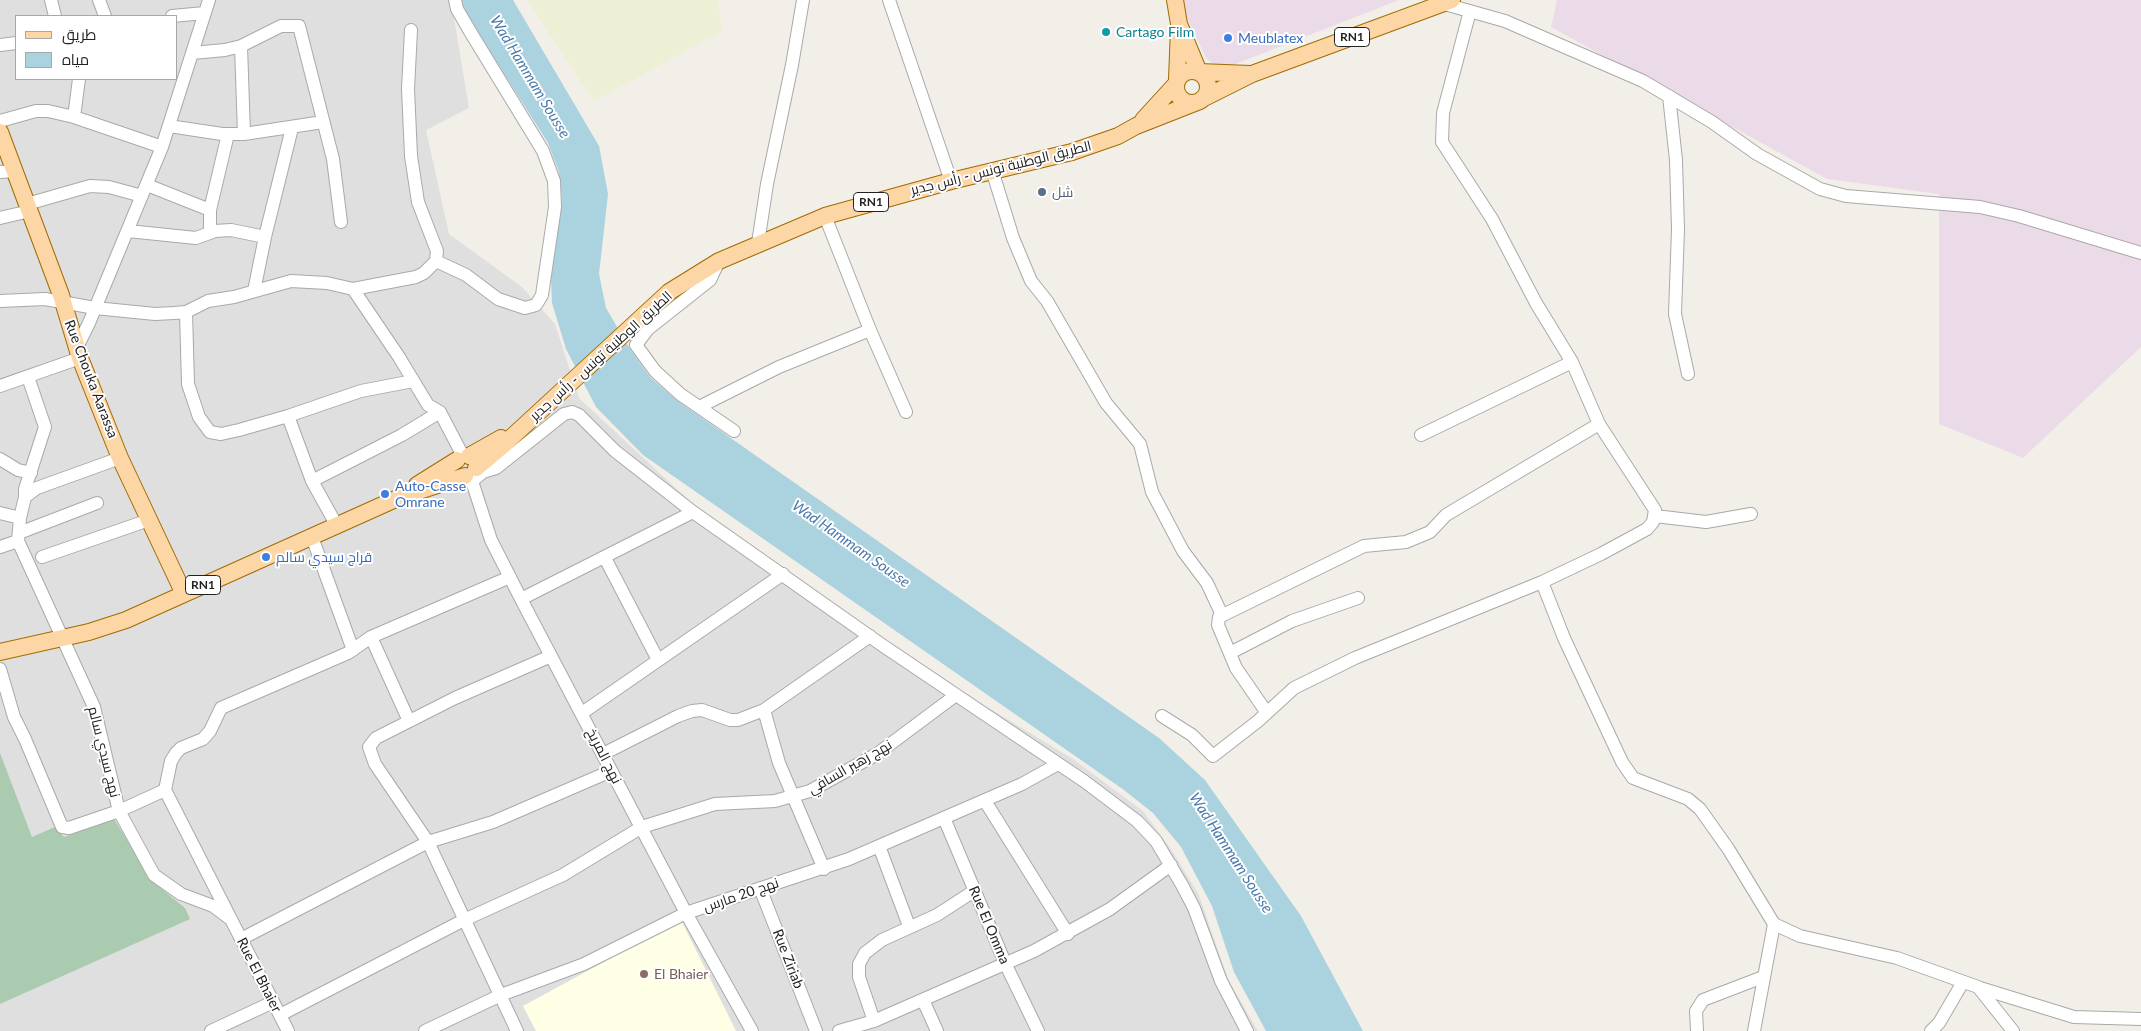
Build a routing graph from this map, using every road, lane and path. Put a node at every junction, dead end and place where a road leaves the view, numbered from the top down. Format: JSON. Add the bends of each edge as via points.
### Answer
{"nodes":[{"id":1,"x":51,"y":0,"type":"edge"},
{"id":2,"x":99,"y":0,"type":"edge"},
{"id":3,"x":209,"y":0,"type":"edge"},
{"id":4,"x":455,"y":0,"type":"edge"},
{"id":5,"x":803,"y":0,"type":"edge"},
{"id":6,"x":889,"y":0,"type":"edge"},
{"id":7,"x":1175,"y":0,"type":"edge"},
{"id":8,"x":1446,"y":2,"type":"edge"},
{"id":9,"x":1470,"y":11,"type":"junction"},
{"id":10,"x":205,"y":13,"type":"junction"},
{"id":11,"x":55,"y":15,"type":"edge"},
{"id":12,"x":106,"y":15,"type":"edge"},
{"id":13,"x":178,"y":15,"type":"edge"},
{"id":14,"x":1180,"y":24,"type":"junction"},
{"id":15,"x":411,"y":30,"type":"dead end"},
{"id":16,"x":15,"y":42,"type":"edge"},
{"id":17,"x":0,"y":45,"type":"edge"},
{"id":18,"x":241,"y":46,"type":"junction"},
{"id":19,"x":192,"y":53,"type":"junction"},
{"id":20,"x":1199,"y":72,"type":"junction"},
{"id":21,"x":1252,"y":74,"type":"junction"},
{"id":22,"x":79,"y":80,"type":"edge"},
{"id":23,"x":1176,"y":82,"type":"junction"},
{"id":24,"x":1669,"y":96,"type":"junction"},
{"id":25,"x":1200,"y":101,"type":"junction"},
{"id":26,"x":74,"y":117,"type":"junction"},
{"id":27,"x":0,"y":121,"type":"edge"},
{"id":28,"x":324,"y":122,"type":"junction"},
{"id":29,"x":169,"y":126,"type":"junction"},
{"id":30,"x":1136,"y":126,"type":"junction"},
{"id":31,"x":292,"y":128,"type":"junction"},
{"id":32,"x":0,"y":132,"type":"edge"},
{"id":33,"x":228,"y":134,"type":"junction"},
{"id":34,"x":244,"y":134,"type":"junction"},
{"id":35,"x":162,"y":147,"type":"junction"},
{"id":36,"x":992,"y":170,"type":"junction"},
{"id":37,"x":7,"y":172,"type":"edge"},
{"id":38,"x":951,"y":180,"type":"junction"},
{"id":39,"x":144,"y":190,"type":"junction"},
{"id":40,"x":28,"y":208,"type":"junction"},
{"id":41,"x":210,"y":210,"type":"junction"},
{"id":42,"x":825,"y":216,"type":"junction"},
{"id":43,"x":0,"y":218,"type":"edge"},
{"id":44,"x":341,"y":222,"type":"dead end"},
{"id":45,"x":128,"y":231,"type":"junction"},
{"id":46,"x":210,"y":233,"type":"junction"},
{"id":47,"x":265,"y":238,"type":"junction"},
{"id":48,"x":758,"y":244,"type":"junction"},
{"id":49,"x":2141,"y":253,"type":"edge"},
{"id":50,"x":436,"y":261,"type":"junction"},
{"id":51,"x":720,"y":261,"type":"junction"},
{"id":52,"x":353,"y":289,"type":"junction"},
{"id":53,"x":254,"y":291,"type":"junction"},
{"id":54,"x":0,"y":301,"type":"edge"},
{"id":55,"x":64,"y":303,"type":"junction"},
{"id":56,"x":95,"y":308,"type":"junction"},
{"id":57,"x":186,"y":312,"type":"junction"},
{"id":58,"x":870,"y":330,"type":"junction"},
{"id":59,"x":78,"y":353,"type":"junction"},
{"id":60,"x":1572,"y":362,"type":"junction"},
{"id":61,"x":1688,"y":374,"type":"dead end"},
{"id":62,"x":28,"y":377,"type":"junction"},
{"id":63,"x":413,"y":381,"type":"junction"},
{"id":64,"x":0,"y":385,"type":"edge"},
{"id":65,"x":698,"y":407,"type":"junction"},
{"id":66,"x":440,"y":412,"type":"junction"},
{"id":67,"x":906,"y":412,"type":"dead end"},
{"id":68,"x":288,"y":416,"type":"junction"},
{"id":69,"x":1599,"y":424,"type":"junction"},
{"id":70,"x":734,"y":431,"type":"dead end"},
{"id":71,"x":1421,"y":435,"type":"dead end"},
{"id":72,"x":120,"y":458,"type":"junction"},
{"id":73,"x":0,"y":459,"type":"edge"},
{"id":74,"x":467,"y":467,"type":"junction"},
{"id":75,"x":31,"y":473,"type":"junction"},
{"id":76,"x":312,"y":481,"type":"junction"},
{"id":77,"x":25,"y":497,"type":"junction"},
{"id":78,"x":97,"y":503,"type":"dead end"},
{"id":79,"x":693,"y":512,"type":"junction"},
{"id":80,"x":0,"y":514,"type":"edge"},
{"id":81,"x":1752,"y":514,"type":"dead end"},
{"id":82,"x":1655,"y":516,"type":"junction"},
{"id":83,"x":20,"y":518,"type":"junction"},
{"id":84,"x":149,"y":520,"type":"junction"},
{"id":85,"x":337,"y":526,"type":"junction"},
{"id":86,"x":19,"y":537,"type":"junction"},
{"id":87,"x":312,"y":537,"type":"junction"},
{"id":88,"x":0,"y":547,"type":"edge"},
{"id":89,"x":42,"y":557,"type":"dead end"},
{"id":90,"x":604,"y":558,"type":"junction"},
{"id":91,"x":783,"y":574,"type":"junction"},
{"id":92,"x":510,"y":577,"type":"junction"},
{"id":93,"x":1542,"y":582,"type":"junction"},
{"id":94,"x":184,"y":594,"type":"junction"},
{"id":95,"x":1358,"y":598,"type":"dead end"},
{"id":96,"x":520,"y":599,"type":"junction"},
{"id":97,"x":1222,"y":615,"type":"junction"},
{"id":98,"x":870,"y":636,"type":"junction"},
{"id":99,"x":371,"y":637,"type":"junction"},
{"id":100,"x":62,"y":638,"type":"junction"},
{"id":101,"x":353,"y":650,"type":"junction"},
{"id":102,"x":0,"y":652,"type":"edge"},
{"id":103,"x":1230,"y":653,"type":"junction"},
{"id":104,"x":551,"y":656,"type":"junction"},
{"id":105,"x":658,"y":660,"type":"junction"},
{"id":106,"x":0,"y":669,"type":"edge"},
{"id":107,"x":956,"y":695,"type":"junction"},
{"id":108,"x":764,"y":710,"type":"junction"},
{"id":109,"x":1267,"y":712,"type":"junction"},
{"id":110,"x":582,"y":713,"type":"junction"},
{"id":111,"x":1162,"y":716,"type":"dead end"},
{"id":112,"x":409,"y":721,"type":"junction"},
{"id":113,"x":603,"y":754,"type":"junction"},
{"id":114,"x":1058,"y":764,"type":"junction"},
{"id":115,"x":611,"y":771,"type":"junction"},
{"id":116,"x":165,"y":790,"type":"junction"},
{"id":117,"x":792,"y":797,"type":"junction"},
{"id":118,"x":985,"y":801,"type":"junction"},
{"id":119,"x":119,"y":811,"type":"junction"},
{"id":120,"x":944,"y":818,"type":"junction"},
{"id":121,"x":642,"y":827,"type":"junction"},
{"id":122,"x":428,"y":842,"type":"junction"},
{"id":123,"x":879,"y":846,"type":"junction"},
{"id":124,"x":1171,"y":865,"type":"junction"},
{"id":125,"x":824,"y":868,"type":"junction"},
{"id":126,"x":760,"y":888,"type":"junction"},
{"id":127,"x":974,"y":891,"type":"junction"},
{"id":128,"x":686,"y":913,"type":"junction"},
{"id":129,"x":231,"y":919,"type":"junction"},
{"id":130,"x":464,"y":920,"type":"junction"},
{"id":131,"x":1774,"y":924,"type":"junction"},
{"id":132,"x":909,"y":926,"type":"junction"},
{"id":133,"x":1068,"y":934,"type":"junction"},
{"id":134,"x":241,"y":939,"type":"junction"},
{"id":135,"x":1006,"y":965,"type":"junction"},
{"id":136,"x":1763,"y":977,"type":"junction"},
{"id":137,"x":1963,"y":982,"type":"junction"},
{"id":138,"x":1978,"y":987,"type":"junction"},
{"id":139,"x":501,"y":995,"type":"junction"},
{"id":140,"x":923,"y":1000,"type":"junction"},
{"id":141,"x":273,"y":1002,"type":"junction"},
{"id":142,"x":280,"y":1015,"type":"junction"},
{"id":143,"x":874,"y":1021,"type":"junction"},
{"id":144,"x":2137,"y":1023,"type":"edge"},
{"id":145,"x":211,"y":1031,"type":"edge"},
{"id":146,"x":288,"y":1031,"type":"edge"},
{"id":147,"x":425,"y":1031,"type":"edge"},
{"id":148,"x":517,"y":1031,"type":"edge"},
{"id":149,"x":752,"y":1031,"type":"edge"},
{"id":150,"x":816,"y":1031,"type":"edge"},
{"id":151,"x":839,"y":1031,"type":"edge"},
{"id":152,"x":937,"y":1031,"type":"edge"},
{"id":153,"x":1038,"y":1031,"type":"edge"},
{"id":154,"x":1247,"y":1031,"type":"edge"},
{"id":155,"x":1697,"y":1031,"type":"edge"},
{"id":156,"x":1754,"y":1031,"type":"edge"},
{"id":157,"x":1931,"y":1031,"type":"edge"},
{"id":158,"x":2012,"y":1031,"type":"edge"}],
"edges":[{"from":1,"to":11,"type":"street"},
{"from":2,"to":12,"type":"street"},
{"from":3,"to":10,"type":"street"},
{"from":4,"to":50,"type":"street","via":[[470,33],[543,151],[554,181],[555,207],[542,295],[536,305],[525,308],[498,299],[466,275]]},
{"from":5,"to":48,"type":"street"},
{"from":6,"to":38,"type":"street"},
{"from":7,"to":14,"type":"main road"},
{"from":8,"to":9,"type":"street"},
{"from":8,"to":21,"type":"main road","name":"الطريق الوطنية تونس - رأس جدير","number":"RN1"},
{"from":9,"to":24,"type":"street","via":[[1554,41]]},
{"from":9,"to":60,"type":"street","via":[[1442,113],[1442,142],[1492,219],[1536,303]]},
{"from":10,"to":13,"type":"street"},
{"from":10,"to":19,"type":"street"},
{"from":14,"to":20,"type":"main road"},
{"from":14,"to":23,"type":"main road"},
{"from":15,"to":50,"type":"street","via":[[408,89],[411,156],[418,202],[437,251]]},
{"from":16,"to":17,"type":"street"},
{"from":18,"to":19,"type":"street"},
{"from":18,"to":28,"type":"street","via":[[281,26],[299,26]]},
{"from":18,"to":34,"type":"street"},
{"from":19,"to":29,"type":"street"},
{"from":20,"to":21,"type":"main road","name":"الطريق الوطنية تونس - رأس جدير","number":"RN1"},
{"from":20,"to":23,"type":"main road","number":"RN1","via":[[1184,72]]},
{"from":20,"to":25,"type":"main road","via":[[1207,81],[1208,88]]},
{"from":21,"to":25,"type":"main road","name":"الطريق الوطنية تونس - رأس جدير","number":"RN1"},
{"from":22,"to":26,"type":"street"},
{"from":23,"to":25,"type":"main road","via":[[1179,98]]},
{"from":23,"to":30,"type":"main road","name":"الطريق الوطنية تونس - رأس جدير","number":"RN1"},
{"from":24,"to":49,"type":"street","via":[[1757,154],[1820,189],[1846,196],[1980,207]]},
{"from":24,"to":61,"type":"street","via":[[1676,160],[1678,229],[1675,314]]},
{"from":25,"to":30,"type":"main road","name":"الطريق الوطنية تونس - رأس جدير","number":"RN1"},
{"from":26,"to":27,"type":"street","via":[[42,110]]},
{"from":26,"to":35,"type":"street"},
{"from":28,"to":31,"type":"street"},
{"from":28,"to":44,"type":"street","via":[[333,159]]},
{"from":29,"to":33,"type":"street"},
{"from":29,"to":35,"type":"street"},
{"from":30,"to":36,"type":"main road","name":"الطريق الوطنية تونس - رأس جدير","number":"RN1","via":[[1072,152]]},
{"from":31,"to":34,"type":"street"},
{"from":31,"to":47,"type":"street"},
{"from":32,"to":37,"type":"main road","name":"Rue Chouka Aarassa"},
{"from":33,"to":34,"type":"street"},
{"from":33,"to":41,"type":"street"},
{"from":35,"to":39,"type":"street"},
{"from":36,"to":38,"type":"main road","name":"الطريق الوطنية تونس - رأس جدير","number":"RN1"},
{"from":36,"to":97,"type":"street","via":[[1013,238],[1031,280],[1047,301],[1106,402],[1140,444],[1152,492]]},
{"from":37,"to":40,"type":"main road","name":"Rue Chouka Aarassa"},
{"from":38,"to":42,"type":"main road","name":"الطريق الوطنية تونس - رأس جدير","number":"RN1"},
{"from":39,"to":40,"type":"street","via":[[90,186],[71,190]]},
{"from":39,"to":41,"type":"street"},
{"from":39,"to":45,"type":"street"},
{"from":40,"to":43,"type":"street"},
{"from":40,"to":55,"type":"main road","name":"Rue Chouka Aarassa"},
{"from":41,"to":46,"type":"street"},
{"from":42,"to":48,"type":"main road","name":"الطريق الوطنية تونس - رأس جدير","number":"RN1"},
{"from":42,"to":58,"type":"street"},
{"from":45,"to":46,"type":"street","via":[[196,238]]},
{"from":45,"to":56,"type":"street"},
{"from":46,"to":47,"type":"street","via":[[231,230]]},
{"from":47,"to":53,"type":"street"},
{"from":48,"to":51,"type":"main road","name":"الطريق الوطنية تونس - رأس جدير","number":"RN1"},
{"from":50,"to":52,"type":"street","via":[[416,277]]},
{"from":51,"to":65,"type":"street","via":[[711,279],[648,328],[636,345],[655,371]]},
{"from":51,"to":74,"type":"main road","name":"الطريق الوطنية تونس - رأس جدير","number":"RN1","via":[[668,292],[519,431]]},
{"from":52,"to":53,"type":"street","via":[[327,283],[291,281]]},
{"from":52,"to":63,"type":"street","name":"نهج المريخ"},
{"from":53,"to":57,"type":"street","via":[[208,301]]},
{"from":54,"to":55,"type":"street","via":[[45,299]]},
{"from":55,"to":56,"type":"street"},
{"from":55,"to":59,"type":"main road","name":"Rue Chouka Aarassa"},
{"from":56,"to":57,"type":"street","via":[[155,314]]},
{"from":56,"to":59,"type":"street"},
{"from":57,"to":68,"type":"street","via":[[188,384],[199,417],[210,432],[221,434]]},
{"from":58,"to":65,"type":"street","via":[[779,367]]},
{"from":58,"to":67,"type":"street"},
{"from":59,"to":62,"type":"street"},
{"from":59,"to":72,"type":"main road","name":"Rue Chouka Aarassa"},
{"from":60,"to":69,"type":"street"},
{"from":60,"to":71,"type":"street"},
{"from":62,"to":64,"type":"street"},
{"from":62,"to":75,"type":"street","via":[[44,427]]},
{"from":63,"to":66,"type":"street","name":"نهج المريخ","via":[[428,405]]},
{"from":63,"to":68,"type":"street","via":[[361,391]]},
{"from":65,"to":70,"type":"street"},
{"from":66,"to":74,"type":"street","name":"نهج المريخ"},
{"from":66,"to":76,"type":"street"},
{"from":68,"to":76,"type":"street"},
{"from":69,"to":82,"type":"street","via":[[1650,501]]},
{"from":69,"to":97,"type":"street","via":[[1446,515],[1430,532],[1406,542],[1364,546]]},
{"from":72,"to":77,"type":"street","via":[[37,488]]},
{"from":72,"to":84,"type":"main road","name":"Rue Chouka Aarassa"},
{"from":73,"to":75,"type":"street","via":[[18,470]]},
{"from":74,"to":79,"type":"street","via":[[483,472],[496,468],[564,414],[572,412]]},
{"from":74,"to":85,"type":"main road","name":"الطريق الوطنية تونس - رأس جدير","number":"RN1"},
{"from":74,"to":92,"type":"street","name":"نهج المريخ","via":[[491,540]]},
{"from":75,"to":77,"type":"street"},
{"from":76,"to":85,"type":"street"},
{"from":77,"to":83,"type":"street"},
{"from":78,"to":86,"type":"street"},
{"from":79,"to":90,"type":"street"},
{"from":79,"to":91,"type":"street"},
{"from":80,"to":83,"type":"street"},
{"from":81,"to":82,"type":"street","via":[[1706,522]]},
{"from":82,"to":93,"type":"street","via":[[1647,529]]},
{"from":83,"to":86,"type":"street"},
{"from":84,"to":89,"type":"street"},
{"from":84,"to":94,"type":"main road","name":"Rue Chouka Aarassa"},
{"from":85,"to":87,"type":"main road","name":"الطريق الوطنية تونس - رأس جدير","number":"RN1"},
{"from":86,"to":88,"type":"street"},
{"from":86,"to":100,"type":"street","name":"نهج سيدي سالم"},
{"from":87,"to":94,"type":"main road","name":"الطريق الوطنية تونس - رأس جدير","number":"RN1"},
{"from":87,"to":101,"type":"street"},
{"from":90,"to":96,"type":"street"},
{"from":90,"to":105,"type":"street"},
{"from":91,"to":98,"type":"street"},
{"from":91,"to":105,"type":"street"},
{"from":92,"to":96,"type":"street","name":"نهج المريخ"},
{"from":92,"to":99,"type":"street"},
{"from":93,"to":109,"type":"street","via":[[1355,658],[1294,688]]},
{"from":93,"to":131,"type":"street","via":[[1564,638],[1622,762],[1633,778],[1688,799],[1700,809]]},
{"from":94,"to":100,"type":"main road","name":"الطريق الوطنية تونس - رأس جدير","number":"RN1","via":[[126,620]]},
{"from":95,"to":103,"type":"street","via":[[1292,621]]},
{"from":96,"to":104,"type":"street","name":"نهج المريخ"},
{"from":97,"to":103,"type":"street","via":[[1217,623]]},
{"from":98,"to":107,"type":"street"},
{"from":98,"to":108,"type":"street"},
{"from":99,"to":101,"type":"street"},
{"from":99,"to":112,"type":"street"},
{"from":100,"to":102,"type":"main road","name":"الطريق الوطنية تونس - رأس جدير","number":"RN1"},
{"from":100,"to":119,"type":"street","name":"نهج سيدي سالم","via":[[94,707]]},
{"from":101,"to":116,"type":"street","via":[[221,708],[210,731],[176,753]]},
{"from":103,"to":109,"type":"street","via":[[1236,668]]},
{"from":104,"to":110,"type":"street","name":"نهج المريخ"},
{"from":104,"to":112,"type":"street"},
{"from":105,"to":110,"type":"street"},
{"from":106,"to":119,"type":"street","via":[[14,718],[26,739],[60,826],[69,828]]},
{"from":107,"to":114,"type":"street"},
{"from":107,"to":117,"type":"street","name":"نهج زهير السافي","via":[[877,754],[819,787]]},
{"from":108,"to":113,"type":"street","via":[[738,720],[702,710],[692,711]]},
{"from":108,"to":117,"type":"street"},
{"from":109,"to":111,"type":"street","via":[[1213,756],[1192,736]]},
{"from":110,"to":113,"type":"street","name":"نهج المريخ"},
{"from":112,"to":122,"type":"street","via":[[376,738],[369,752]]},
{"from":113,"to":115,"type":"street","name":"نهج المريخ"},
{"from":114,"to":118,"type":"street","name":"نهج 20 مارس"},
{"from":114,"to":124,"type":"street","via":[[1137,821],[1156,841]]},
{"from":115,"to":121,"type":"street","name":"نهج المريخ"},
{"from":115,"to":122,"type":"street","via":[[493,822]]},
{"from":116,"to":119,"type":"street"},
{"from":116,"to":129,"type":"street","name":"Rue El Bhaier"},
{"from":117,"to":121,"type":"street","name":"نهج زهير السافي","via":[[715,804]]},
{"from":117,"to":125,"type":"street"},
{"from":118,"to":120,"type":"street","name":"نهج 20 مارس"},
{"from":118,"to":133,"type":"street"},
{"from":119,"to":129,"type":"street","name":"نهج سيدي سالم","via":[[154,875],[181,894],[213,906]]},
{"from":120,"to":123,"type":"street","name":"نهج 20 مارس"},
{"from":120,"to":127,"type":"street","name":"Rue El Omma"},
{"from":121,"to":128,"type":"street","name":"نهج المريخ"},
{"from":121,"to":130,"type":"street","name":"نهج زهير السافي","via":[[562,875]]},
{"from":122,"to":130,"type":"street"},
{"from":122,"to":134,"type":"street"},
{"from":123,"to":125,"type":"street","name":"نهج 20 مارس"},
{"from":123,"to":132,"type":"street"},
{"from":124,"to":133,"type":"street","via":[[1110,909]]},
{"from":124,"to":154,"type":"street","via":[[1194,908],[1221,981]]},
{"from":125,"to":126,"type":"street","name":"نهج 20 مارس"},
{"from":126,"to":128,"type":"street","name":"نهج 20 مارس"},
{"from":126,"to":150,"type":"street","name":"Rue Ziriab"},
{"from":127,"to":132,"type":"street","via":[[937,915]]},
{"from":127,"to":135,"type":"street","name":"Rue El Omma"},
{"from":128,"to":139,"type":"street","name":"نهج 20 مارس","via":[[584,964]]},
{"from":128,"to":149,"type":"street","name":"نهج المريخ"},
{"from":129,"to":134,"type":"street","name":"Rue El Bhaier"},
{"from":130,"to":139,"type":"street"},
{"from":130,"to":142,"type":"street","name":"نهج زهير السافي"},
{"from":131,"to":136,"type":"street"},
{"from":131,"to":137,"type":"street","via":[[1800,936],[1897,958]]},
{"from":132,"to":143,"type":"street","via":[[874,946],[859,964],[862,991]]},
{"from":133,"to":135,"type":"street"},
{"from":134,"to":141,"type":"street","name":"Rue El Bhaier"},
{"from":135,"to":140,"type":"street"},
{"from":135,"to":153,"type":"street","name":"Rue El Omma"},
{"from":136,"to":155,"type":"street","via":[[1703,1000],[1696,1011]]},
{"from":136,"to":156,"type":"street"},
{"from":137,"to":138,"type":"street"},
{"from":137,"to":157,"type":"street","via":[[1939,1024]]},
{"from":138,"to":144,"type":"street","via":[[2074,1017]]},
{"from":138,"to":158,"type":"street"},
{"from":139,"to":147,"type":"street","name":"نهج 20 مارس"},
{"from":139,"to":148,"type":"street"},
{"from":140,"to":143,"type":"street"},
{"from":140,"to":152,"type":"street"},
{"from":141,"to":142,"type":"street","name":"Rue El Bhaier"},
{"from":141,"to":145,"type":"street"},
{"from":142,"to":146,"type":"street","name":"Rue El Bhaier"},
{"from":143,"to":151,"type":"street"}]}
